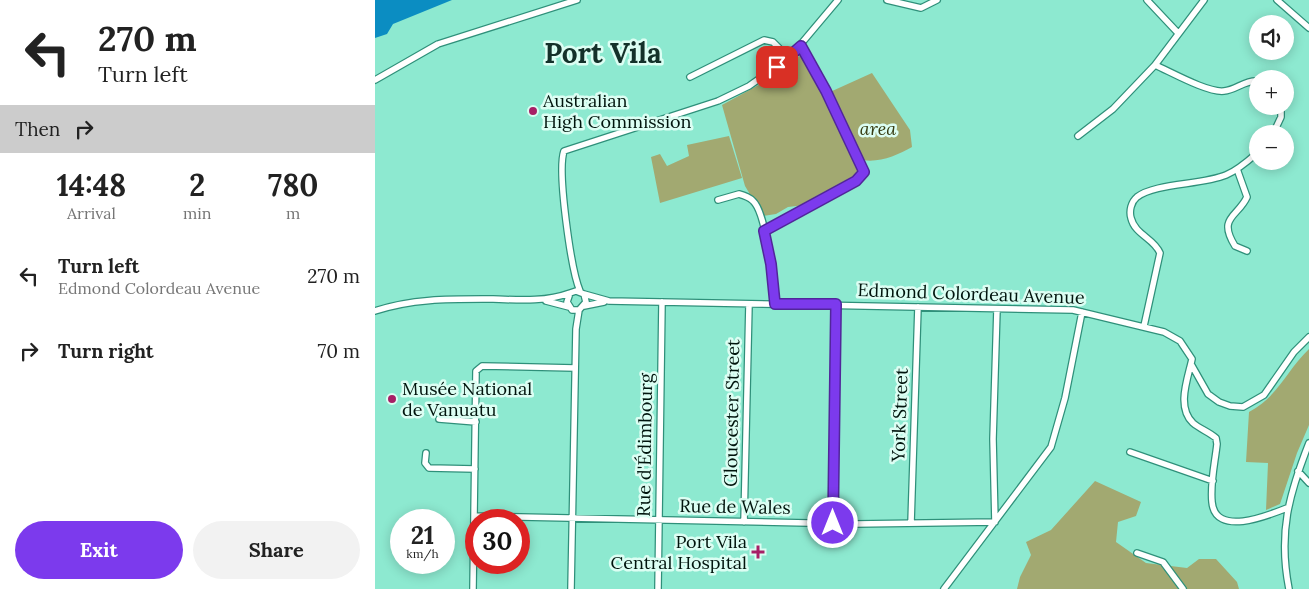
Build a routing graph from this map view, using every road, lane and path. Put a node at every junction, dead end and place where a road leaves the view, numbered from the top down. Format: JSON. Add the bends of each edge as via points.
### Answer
{"nodes":[{"id":1,"x":577,"y":0,"type":"edge"},
{"id":2,"x":838,"y":0,"type":"edge"},
{"id":3,"x":887,"y":0,"type":"edge"},
{"id":4,"x":937,"y":0,"type":"edge"},
{"id":5,"x":1147,"y":0,"type":"edge"},
{"id":6,"x":1203,"y":0,"type":"edge"},
{"id":7,"x":1277,"y":0,"type":"edge"},
{"id":8,"x":1309,"y":28,"type":"edge"},
{"id":9,"x":1178,"y":33,"type":"junction"},
{"id":10,"x":801,"y":46,"type":"junction"},
{"id":11,"x":1155,"y":65,"type":"junction"},
{"id":12,"x":777,"y":67,"type":"junction"},
{"id":13,"x":690,"y":77,"type":"dead end"},
{"id":14,"x":375,"y":80,"type":"edge"},
{"id":15,"x":1249,"y":82,"type":"edge"},
{"id":16,"x":1078,"y":136,"type":"dead end"},
{"id":17,"x":1249,"y":159,"type":"edge"},
{"id":18,"x":1237,"y":169,"type":"junction"},
{"id":19,"x":718,"y":200,"type":"dead end"},
{"id":20,"x":764,"y":231,"type":"junction"},
{"id":21,"x":1247,"y":251,"type":"dead end"},
{"id":22,"x":575,"y":279,"type":"junction"},
{"id":23,"x":571,"y":292,"type":"junction"},
{"id":24,"x":582,"y":293,"type":"junction"},
{"id":25,"x":539,"y":300,"type":"junction"},
{"id":26,"x":609,"y":302,"type":"junction"},
{"id":27,"x":662,"y":302,"type":"junction"},
{"id":28,"x":749,"y":304,"type":"junction"},
{"id":29,"x":775,"y":304,"type":"junction"},
{"id":30,"x":836,"y":304,"type":"junction"},
{"id":31,"x":584,"y":306,"type":"junction"},
{"id":32,"x":919,"y":307,"type":"junction"},
{"id":33,"x":574,"y":309,"type":"junction"},
{"id":34,"x":997,"y":309,"type":"junction"},
{"id":35,"x":375,"y":312,"type":"edge"},
{"id":36,"x":1082,"y":312,"type":"junction"},
{"id":37,"x":1144,"y":326,"type":"junction"},
{"id":38,"x":1309,"y":337,"type":"edge"},
{"id":39,"x":1191,"y":364,"type":"junction"},
{"id":40,"x":575,"y":368,"type":"junction"},
{"id":41,"x":439,"y":419,"type":"dead end"},
{"id":42,"x":476,"y":422,"type":"junction"},
{"id":43,"x":1309,"y":443,"type":"edge"},
{"id":44,"x":1130,"y":452,"type":"dead end"},
{"id":45,"x":426,"y":454,"type":"dead end"},
{"id":46,"x":475,"y":469,"type":"junction"},
{"id":47,"x":1298,"y":471,"type":"junction"},
{"id":48,"x":1213,"y":481,"type":"junction"},
{"id":49,"x":1309,"y":484,"type":"edge"},
{"id":50,"x":1287,"y":508,"type":"junction"},
{"id":51,"x":475,"y":509,"type":"edge"},
{"id":52,"x":530,"y":517,"type":"edge"},
{"id":53,"x":572,"y":518,"type":"junction"},
{"id":54,"x":659,"y":521,"type":"junction"},
{"id":55,"x":744,"y":522,"type":"junction"},
{"id":56,"x":995,"y":522,"type":"junction"},
{"id":57,"x":833,"y":523,"type":"junction"},
{"id":58,"x":911,"y":523,"type":"junction"},
{"id":59,"x":1137,"y":552,"type":"dead end"},
{"id":60,"x":473,"y":574,"type":"edge"},
{"id":61,"x":473,"y":589,"type":"edge"},
{"id":62,"x":571,"y":589,"type":"edge"},
{"id":63,"x":658,"y":589,"type":"edge"},
{"id":64,"x":944,"y":589,"type":"edge"},
{"id":65,"x":1183,"y":589,"type":"edge"},
{"id":66,"x":1289,"y":589,"type":"edge"}],
"edges":[{"from":1,"to":14,"type":"street","via":[[438,44]]},
{"from":2,"to":10,"type":"street"},
{"from":3,"to":4,"type":"street","via":[[921,8]]},
{"from":5,"to":9,"type":"street"},
{"from":6,"to":9,"type":"street"},
{"from":7,"to":8,"type":"street"},
{"from":9,"to":11,"type":"street"},
{"from":10,"to":12,"type":"street"},
{"from":10,"to":20,"type":"street","via":[[864,172],[856,181]]},
{"from":11,"to":15,"type":"street","via":[[1218,90]]},
{"from":11,"to":16,"type":"street","via":[[1113,109]]},
{"from":12,"to":13,"type":"street","via":[[779,48],[764,40]]},
{"from":12,"to":22,"type":"street","via":[[719,102],[564,151],[561,159]]},
{"from":17,"to":18,"type":"street"},
{"from":18,"to":21,"type":"street","via":[[1247,197],[1232,214],[1228,226],[1235,246]]},
{"from":18,"to":37,"type":"street","via":[[1211,180],[1149,191],[1137,197],[1131,205],[1133,224],[1159,253]]},
{"from":19,"to":20,"type":"street","via":[[739,194],[753,201]]},
{"from":20,"to":29,"type":"street"},
{"from":22,"to":23,"type":"street"},
{"from":22,"to":24,"type":"street"},
{"from":23,"to":24,"type":"street"},
{"from":23,"to":25,"type":"street"},
{"from":23,"to":33,"type":"street","via":[[567,297]]},
{"from":24,"to":26,"type":"street"},
{"from":24,"to":31,"type":"street","via":[[586,298]]},
{"from":25,"to":33,"type":"street"},
{"from":25,"to":35,"type":"street","via":[[437,300]]},
{"from":26,"to":27,"type":"street","name":"Edmond Colordeau Avenue"},
{"from":26,"to":31,"type":"street"},
{"from":27,"to":28,"type":"street","name":"Edmond Colordeau Avenue"},
{"from":27,"to":54,"type":"street","name":"Rue d'Édimbourg"},
{"from":28,"to":29,"type":"street","name":"Edmond Colordeau Avenue"},
{"from":28,"to":55,"type":"street","name":"Gloucester Street"},
{"from":29,"to":30,"type":"street","name":"Edmond Colordeau Avenue"},
{"from":30,"to":32,"type":"street","name":"Edmond Colordeau Avenue"},
{"from":30,"to":57,"type":"street"},
{"from":31,"to":33,"type":"street"},
{"from":32,"to":34,"type":"street","name":"Edmond Colordeau Avenue"},
{"from":32,"to":58,"type":"street","name":"York Street"},
{"from":33,"to":40,"type":"street"},
{"from":34,"to":36,"type":"street","name":"Edmond Colordeau Avenue"},
{"from":34,"to":56,"type":"street","via":[[993,439]]},
{"from":36,"to":37,"type":"street","name":"Edmond Colordeau Avenue"},
{"from":36,"to":56,"type":"street","via":[[1065,398],[1051,447]]},
{"from":37,"to":39,"type":"street","name":"Edmond Colordeau Avenue","via":[[1180,341],[1190,355]]},
{"from":38,"to":39,"type":"street","name":"Edmond Colordeau Avenue","via":[[1294,352],[1264,395],[1243,407],[1219,402],[1208,394]]},
{"from":39,"to":48,"type":"street","via":[[1185,384],[1187,410],[1193,422],[1216,438]]},
{"from":40,"to":42,"type":"street","via":[[478,368]]},
{"from":40,"to":53,"type":"street"},
{"from":41,"to":42,"type":"street"},
{"from":42,"to":46,"type":"street"},
{"from":43,"to":47,"type":"street"},
{"from":44,"to":48,"type":"street"},
{"from":45,"to":46,"type":"street","via":[[425,464],[429,468]]},
{"from":46,"to":51,"type":"street"},
{"from":47,"to":49,"type":"street"},
{"from":47,"to":50,"type":"street"},
{"from":48,"to":50,"type":"street","via":[[1213,509],[1223,520],[1242,520]]},
{"from":50,"to":66,"type":"street","via":[[1283,545]]},
{"from":52,"to":53,"type":"street","name":"Rue de Wales"},
{"from":53,"to":54,"type":"street","name":"Rue de Wales"},
{"from":53,"to":62,"type":"street"},
{"from":54,"to":55,"type":"street","name":"Rue de Wales"},
{"from":54,"to":63,"type":"street","name":"Rue d'Édimbourg"},
{"from":55,"to":57,"type":"street","name":"Rue de Wales"},
{"from":56,"to":58,"type":"street","name":"Rue de Wales"},
{"from":56,"to":64,"type":"street"},
{"from":57,"to":58,"type":"street","name":"Rue de Wales"},
{"from":59,"to":65,"type":"street","via":[[1163,562]]},
{"from":60,"to":61,"type":"street"}]}
